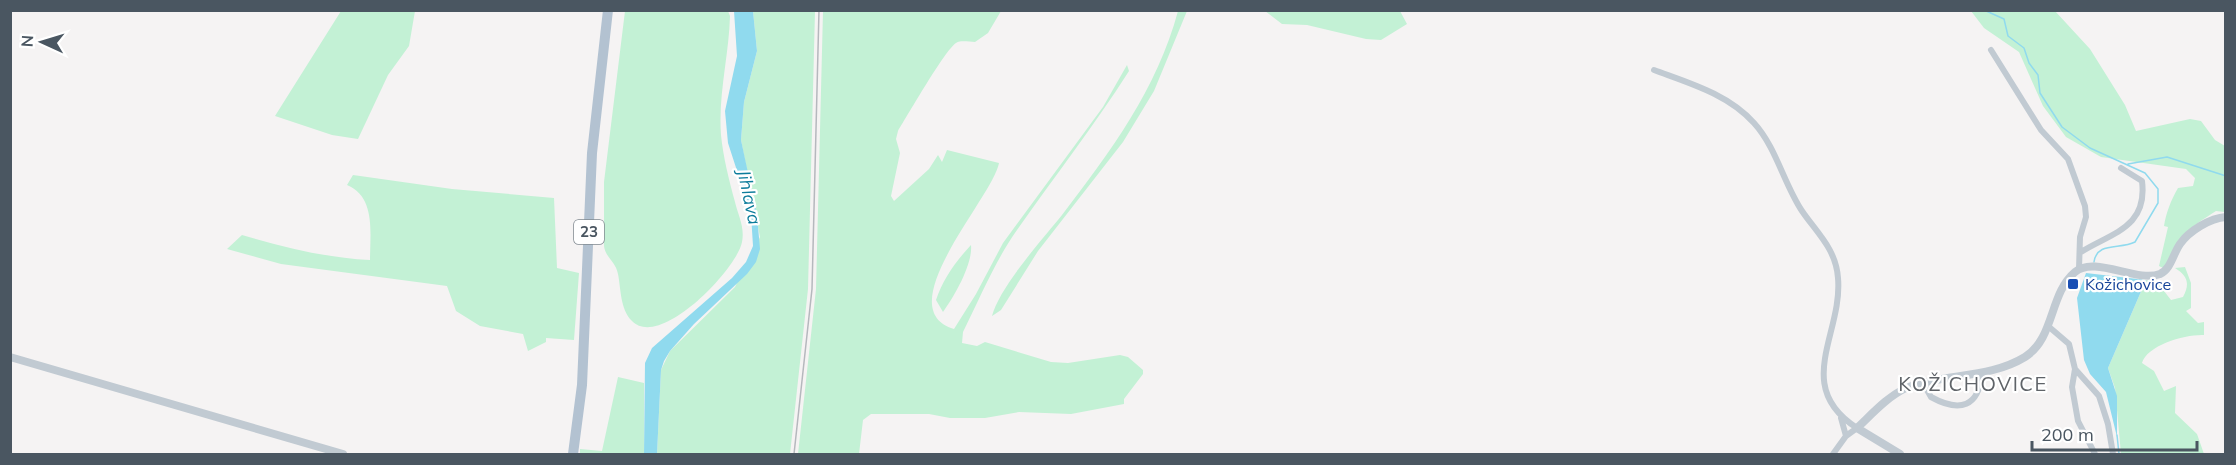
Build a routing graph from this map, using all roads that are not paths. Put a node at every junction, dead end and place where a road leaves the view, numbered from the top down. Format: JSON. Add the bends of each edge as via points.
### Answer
{"nodes":[{"id":1,"x":608,"y":10,"type":"edge"},
{"id":2,"x":1991,"y":50,"type":"dead end"},
{"id":3,"x":1654,"y":70,"type":"dead end"},
{"id":4,"x":2121,"y":168,"type":"dead end"},
{"id":5,"x":2226,"y":217,"type":"edge"},
{"id":6,"x":2081,"y":252,"type":"junction"},
{"id":7,"x":2079,"y":268,"type":"junction"},
{"id":8,"x":2048,"y":326,"type":"junction"},
{"id":9,"x":10,"y":357,"type":"edge"},
{"id":10,"x":2075,"y":369,"type":"junction"},
{"id":11,"x":1982,"y":373,"type":"junction"},
{"id":12,"x":1923,"y":382,"type":"junction"},
{"id":13,"x":1840,"y":417,"type":"junction"},
{"id":14,"x":1857,"y":428,"type":"junction"},
{"id":15,"x":1846,"y":436,"type":"junction"},
{"id":16,"x":343,"y":454,"type":"edge"},
{"id":17,"x":573,"y":454,"type":"edge"},
{"id":18,"x":1833,"y":454,"type":"edge"},
{"id":19,"x":1900,"y":454,"type":"edge"},
{"id":20,"x":2095,"y":454,"type":"edge"},
{"id":21,"x":2113,"y":454,"type":"edge"}],
"edges":[{"from":1,"to":17,"type":"main road","number":"23","via":[[592,146],[583,371]]},
{"from":2,"to":6,"type":"street","via":[[2040,130],[2068,159],[2085,206]]},
{"from":3,"to":13,"type":"street","via":[[1710,90],[1754,123],[1802,210],[1834,256],[1839,279],[1824,381]]},
{"from":4,"to":6,"type":"street","via":[[2142,181],[2142,201],[2122,231]]},
{"from":5,"to":7,"type":"street","via":[[2213,219],[2187,236],[2161,273],[2151,276]]},
{"from":6,"to":7,"type":"street"},
{"from":7,"to":8,"type":"street","via":[[2068,280]]},
{"from":8,"to":10,"type":"street","via":[[2069,344]]},
{"from":8,"to":11,"type":"street","via":[[2040,344],[2026,356]]},
{"from":9,"to":16,"type":"street"},
{"from":10,"to":20,"type":"street","via":[[2072,387],[2078,421]]},
{"from":10,"to":21,"type":"street","via":[[2099,396]]},
{"from":11,"to":12,"type":"street"},
{"from":11,"to":12,"type":"street","via":[[1980,392],[1969,403],[1960,405],[1931,397]]},
{"from":12,"to":14,"type":"street","via":[[1892,396]]},
{"from":13,"to":14,"type":"street"},
{"from":13,"to":15,"type":"street"},
{"from":14,"to":15,"type":"street"},
{"from":14,"to":19,"type":"street"},
{"from":15,"to":18,"type":"street"}]}
